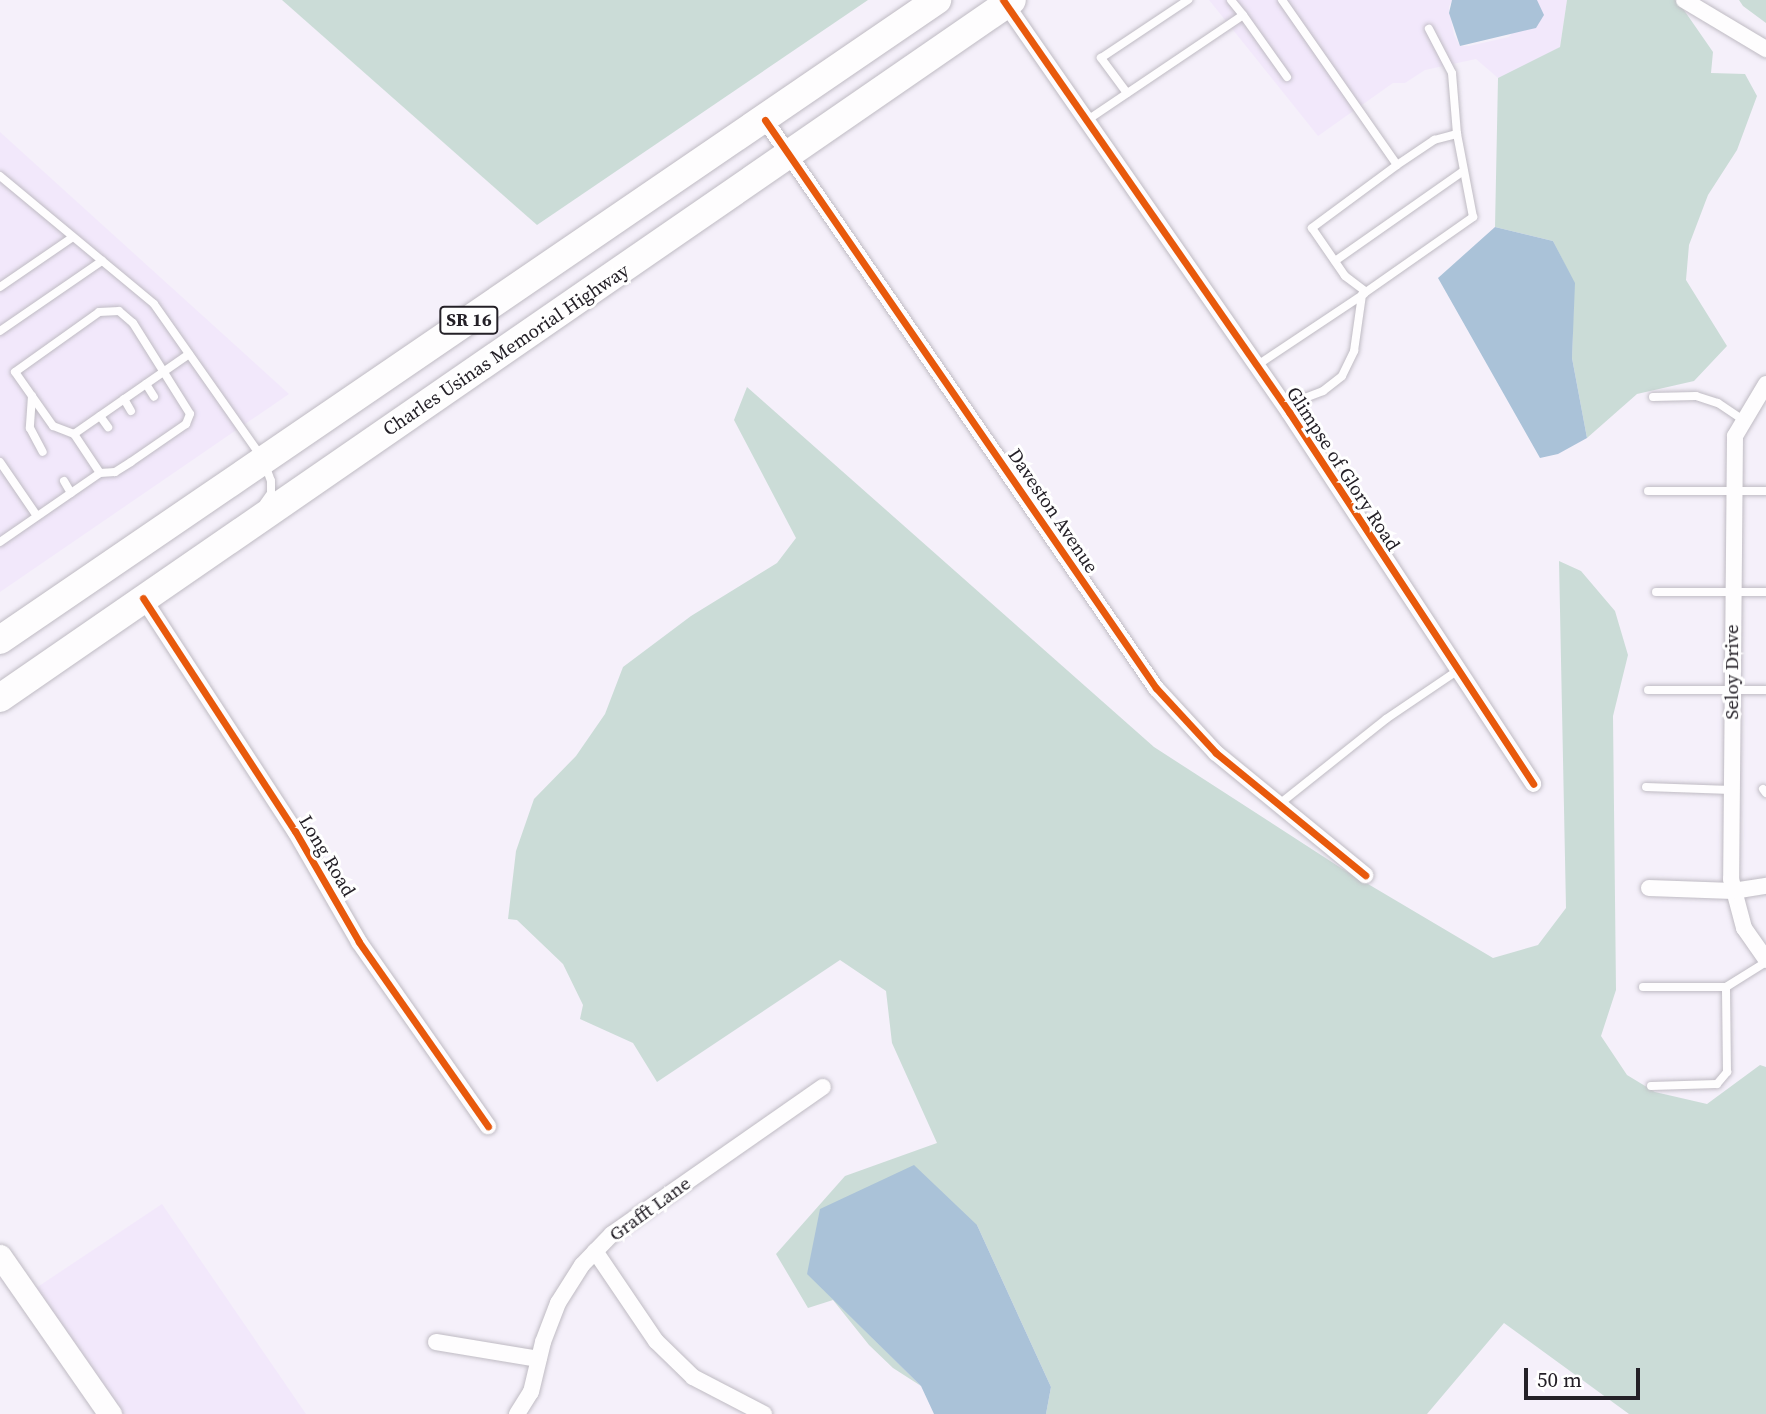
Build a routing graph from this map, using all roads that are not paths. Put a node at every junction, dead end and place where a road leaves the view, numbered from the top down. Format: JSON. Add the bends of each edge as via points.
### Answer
{"nodes":[{"id":1,"x":937,"y":0,"type":"edge"},
{"id":2,"x":1188,"y":0,"type":"edge"},
{"id":3,"x":1231,"y":0,"type":"edge"},
{"id":4,"x":1282,"y":0,"type":"edge"},
{"id":5,"x":1007,"y":1,"type":"edge"},
{"id":6,"x":1691,"y":3,"type":"edge"},
{"id":7,"x":1243,"y":15,"type":"junction"},
{"id":8,"x":1429,"y":29,"type":"dead end"},
{"id":9,"x":1766,"y":49,"type":"edge"},
{"id":10,"x":1287,"y":77,"type":"dead end"},
{"id":11,"x":1128,"y":93,"type":"junction"},
{"id":12,"x":765,"y":120,"type":"junction"},
{"id":13,"x":1086,"y":121,"type":"junction"},
{"id":14,"x":1457,"y":134,"type":"junction"},
{"id":15,"x":790,"y":156,"type":"junction"},
{"id":16,"x":1397,"y":165,"type":"junction"},
{"id":17,"x":1461,"y":173,"type":"junction"},
{"id":18,"x":0,"y":176,"type":"edge"},
{"id":19,"x":73,"y":237,"type":"junction"},
{"id":20,"x":102,"y":261,"type":"junction"},
{"id":21,"x":1335,"y":261,"type":"junction"},
{"id":22,"x":0,"y":288,"type":"edge"},
{"id":23,"x":1364,"y":293,"type":"junction"},
{"id":24,"x":0,"y":331,"type":"edge"},
{"id":25,"x":190,"y":354,"type":"junction"},
{"id":26,"x":1256,"y":366,"type":"junction"},
{"id":27,"x":165,"y":371,"type":"junction"},
{"id":28,"x":146,"y":384,"type":"junction"},
{"id":29,"x":1766,"y":384,"type":"edge"},
{"id":30,"x":32,"y":396,"type":"junction"},
{"id":31,"x":154,"y":397,"type":"dead end"},
{"id":32,"x":1277,"y":397,"type":"junction"},
{"id":33,"x":1653,"y":397,"type":"dead end"},
{"id":34,"x":124,"y":399,"type":"junction"},
{"id":35,"x":131,"y":411,"type":"dead end"},
{"id":36,"x":100,"y":416,"type":"junction"},
{"id":37,"x":1743,"y":420,"type":"junction"},
{"id":38,"x":108,"y":427,"type":"dead end"},
{"id":39,"x":74,"y":434,"type":"junction"},
{"id":40,"x":43,"y":452,"type":"dead end"},
{"id":41,"x":263,"y":459,"type":"junction"},
{"id":42,"x":0,"y":462,"type":"edge"},
{"id":43,"x":100,"y":473,"type":"junction"},
{"id":44,"x":64,"y":481,"type":"dead end"},
{"id":45,"x":1648,"y":491,"type":"dead end"},
{"id":46,"x":1732,"y":491,"type":"junction"},
{"id":47,"x":1766,"y":491,"type":"edge"},
{"id":48,"x":71,"y":493,"type":"junction"},
{"id":49,"x":37,"y":516,"type":"junction"},
{"id":50,"x":1,"y":538,"type":"edge"},
{"id":51,"x":1656,"y":592,"type":"dead end"},
{"id":52,"x":1732,"y":592,"type":"junction"},
{"id":53,"x":1766,"y":592,"type":"edge"},
{"id":54,"x":143,"y":598,"type":"junction"},
{"id":55,"x":0,"y":640,"type":"edge"},
{"id":56,"x":1457,"y":671,"type":"junction"},
{"id":57,"x":1732,"y":689,"type":"junction"},
{"id":58,"x":1648,"y":690,"type":"dead end"},
{"id":59,"x":1766,"y":690,"type":"edge"},
{"id":60,"x":0,"y":698,"type":"edge"},
{"id":61,"x":1533,"y":784,"type":"dead end"},
{"id":62,"x":1646,"y":788,"type":"dead end"},
{"id":63,"x":1731,"y":790,"type":"junction"},
{"id":64,"x":1277,"y":806,"type":"junction"},
{"id":65,"x":1366,"y":875,"type":"dead end"},
{"id":66,"x":1766,"y":886,"type":"edge"},
{"id":67,"x":1649,"y":888,"type":"dead end"},
{"id":68,"x":1733,"y":891,"type":"junction"},
{"id":69,"x":1766,"y":961,"type":"edge"},
{"id":70,"x":1643,"y":987,"type":"dead end"},
{"id":71,"x":1726,"y":988,"type":"junction"},
{"id":72,"x":1651,"y":1086,"type":"dead end"},
{"id":73,"x":823,"y":1087,"type":"dead end"},
{"id":74,"x":488,"y":1126,"type":"dead end"},
{"id":75,"x":595,"y":1251,"type":"junction"},
{"id":76,"x":0,"y":1256,"type":"edge"},
{"id":77,"x":436,"y":1342,"type":"dead end"},
{"id":78,"x":539,"y":1359,"type":"junction"},
{"id":79,"x":101,"y":1411,"type":"edge"},
{"id":80,"x":517,"y":1414,"type":"edge"},
{"id":81,"x":764,"y":1414,"type":"edge"}],
"edges":[{"from":1,"to":12,"type":"highway","number":"SR 16"},
{"from":2,"to":11,"type":"lane","via":[[1101,58]]},
{"from":3,"to":7,"type":"lane"},
{"from":4,"to":16,"type":"lane"},
{"from":5,"to":13,"type":"street","name":"Glimpse of Glory Road"},
{"from":5,"to":15,"type":"highway","name":"Charles Usinas Memorial Highway","number":"SR 16"},
{"from":6,"to":9,"type":"street"},
{"from":7,"to":10,"type":"lane"},
{"from":7,"to":11,"type":"lane"},
{"from":8,"to":14,"type":"lane","via":[[1452,73]]},
{"from":11,"to":13,"type":"lane"},
{"from":12,"to":15,"type":"street","name":"Daveston Avenue"},
{"from":12,"to":41,"type":"highway","number":"SR 16"},
{"from":13,"to":26,"type":"street","name":"Glimpse of Glory Road"},
{"from":14,"to":16,"type":"lane","via":[[1434,139]]},
{"from":14,"to":17,"type":"lane"},
{"from":15,"to":54,"type":"highway","name":"Charles Usinas Memorial Highway","number":"SR 16"},
{"from":15,"to":64,"type":"street","name":"Daveston Avenue","via":[[1156,688],[1207,744]]},
{"from":16,"to":21,"type":"lane","via":[[1312,228]]},
{"from":17,"to":21,"type":"lane"},
{"from":17,"to":23,"type":"lane","via":[[1473,218]]},
{"from":18,"to":19,"type":"lane"},
{"from":19,"to":20,"type":"lane"},
{"from":19,"to":22,"type":"lane"},
{"from":20,"to":24,"type":"lane"},
{"from":20,"to":25,"type":"lane","via":[[154,304]]},
{"from":21,"to":23,"type":"lane"},
{"from":23,"to":26,"type":"lane"},
{"from":23,"to":32,"type":"lane","via":[[1354,351],[1342,376],[1324,391],[1297,401]]},
{"from":25,"to":27,"type":"lane"},
{"from":25,"to":41,"type":"lane"},
{"from":26,"to":32,"type":"street","name":"Glimpse of Glory Road"},
{"from":27,"to":28,"type":"lane"},
{"from":27,"to":30,"type":"lane","via":[[133,323],[110,308],[15,372]]},
{"from":27,"to":43,"type":"lane","via":[[190,407],[186,425],[175,427],[115,472]]},
{"from":28,"to":31,"type":"lane"},
{"from":28,"to":34,"type":"lane"},
{"from":29,"to":37,"type":"street","name":"Seloy Drive"},
{"from":30,"to":39,"type":"lane","via":[[53,426]]},
{"from":30,"to":40,"type":"lane","via":[[30,428]]},
{"from":32,"to":56,"type":"street","name":"Glimpse of Glory Road"},
{"from":33,"to":37,"type":"lane","via":[[1696,396],[1718,403]]},
{"from":34,"to":35,"type":"lane"},
{"from":34,"to":36,"type":"lane"},
{"from":36,"to":38,"type":"lane"},
{"from":36,"to":39,"type":"lane"},
{"from":37,"to":46,"type":"street","name":"Seloy Drive","via":[[1735,436]]},
{"from":39,"to":43,"type":"lane"},
{"from":41,"to":54,"type":"lane","via":[[271,493],[263,505],[147,585]]},
{"from":41,"to":55,"type":"highway","number":"SR 16"},
{"from":42,"to":49,"type":"lane"},
{"from":43,"to":48,"type":"lane"},
{"from":44,"to":48,"type":"lane"},
{"from":45,"to":46,"type":"lane"},
{"from":46,"to":47,"type":"lane"},
{"from":46,"to":52,"type":"street","name":"Seloy Drive"},
{"from":48,"to":49,"type":"lane"},
{"from":49,"to":50,"type":"lane"},
{"from":51,"to":52,"type":"lane"},
{"from":52,"to":53,"type":"lane"},
{"from":52,"to":57,"type":"street","name":"Seloy Drive"},
{"from":54,"to":60,"type":"highway","name":"Charles Usinas Memorial Highway","number":"SR 16"},
{"from":54,"to":74,"type":"street","name":"Long Road","via":[[295,831],[359,942]]},
{"from":56,"to":61,"type":"street","name":"Glimpse of Glory Road"},
{"from":56,"to":64,"type":"lane","via":[[1386,719]]},
{"from":57,"to":58,"type":"lane"},
{"from":57,"to":59,"type":"lane"},
{"from":57,"to":63,"type":"street","name":"Seloy Drive"},
{"from":62,"to":63,"type":"lane"},
{"from":63,"to":68,"type":"street","name":"Seloy Drive"},
{"from":64,"to":65,"type":"street","name":"Daveston Avenue"},
{"from":66,"to":68,"type":"street"},
{"from":67,"to":68,"type":"street"},
{"from":68,"to":69,"type":"street","name":"Seloy Drive","via":[[1744,928]]},
{"from":69,"to":71,"type":"lane"},
{"from":70,"to":71,"type":"lane"},
{"from":71,"to":72,"type":"lane","via":[[1727,1072],[1717,1084]]},
{"from":73,"to":75,"type":"street","name":"Grafft Lane","via":[[612,1234]]},
{"from":75,"to":78,"type":"street","name":"Grafft Lane","via":[[558,1303]]},
{"from":75,"to":81,"type":"street","via":[[656,1341],[693,1377]]},
{"from":76,"to":79,"type":"street"},
{"from":77,"to":78,"type":"street"},
{"from":78,"to":80,"type":"street","name":"Grafft Lane","via":[[531,1392]]}]}
